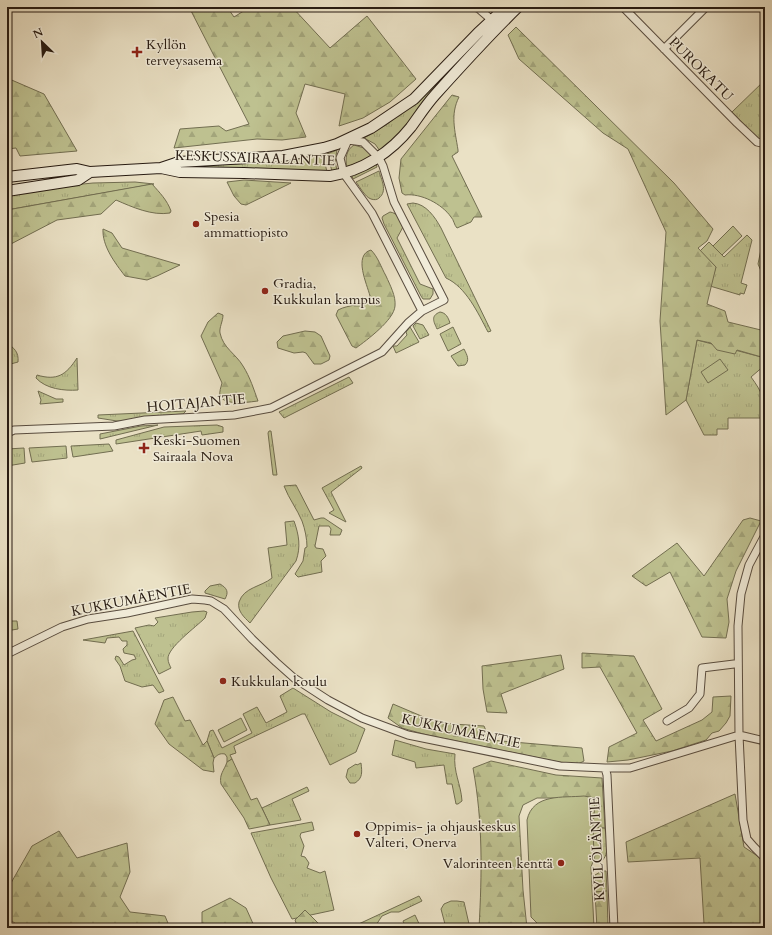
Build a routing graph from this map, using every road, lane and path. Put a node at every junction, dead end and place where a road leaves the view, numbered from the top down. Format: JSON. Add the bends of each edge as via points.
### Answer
{"nodes":[{"id":1,"x":473,"y":7,"type":"edge"},
{"id":2,"x":506,"y":7,"type":"edge"},
{"id":3,"x":518,"y":7,"type":"edge"},
{"id":4,"x":623,"y":7,"type":"edge"},
{"id":5,"x":706,"y":7,"type":"edge"},
{"id":6,"x":495,"y":23,"type":"junction"},
{"id":7,"x":664,"y":49,"type":"junction"},
{"id":8,"x":348,"y":140,"type":"junction"},
{"id":9,"x":765,"y":144,"type":"edge"},
{"id":10,"x":379,"y":158,"type":"junction"},
{"id":11,"x":161,"y":168,"type":"junction"},
{"id":12,"x":90,"y":172,"type":"junction"},
{"id":13,"x":344,"y":174,"type":"junction"},
{"id":14,"x":7,"y":178,"type":"edge"},
{"id":15,"x":7,"y":191,"type":"edge"},
{"id":16,"x":422,"y":311,"type":"junction"},
{"id":17,"x":7,"y":426,"type":"edge"},
{"id":18,"x":10,"y":432,"type":"edge"},
{"id":19,"x":765,"y":535,"type":"edge"},
{"id":20,"x":7,"y":654,"type":"edge"},
{"id":21,"x":734,"y":664,"type":"dead end"},
{"id":22,"x":667,"y":721,"type":"dead end"},
{"id":23,"x":739,"y":735,"type":"junction"},
{"id":24,"x":765,"y":741,"type":"edge"},
{"id":25,"x":605,"y":768,"type":"junction"},
{"id":26,"x":765,"y":858,"type":"edge"},
{"id":27,"x":614,"y":928,"type":"edge"}],
"edges":[{"from":1,"to":6,"type":"street","via":[[478,8]]},
{"from":2,"to":6,"type":"main road","name":"KESKUSSAIRAALANTIE"},
{"from":3,"to":6,"type":"main road","name":"KESKUSSAIRAALANTIE"},
{"from":4,"to":7,"type":"street","name":"PUROKATU"},
{"from":5,"to":7,"type":"street"},
{"from":6,"to":8,"type":"main road","name":"KESKUSSAIRAALANTIE","via":[[478,33],[414,99]]},
{"from":6,"to":10,"type":"main road","name":"KESKUSSAIRAALANTIE","via":[[485,39],[432,98],[411,127]]},
{"from":7,"to":9,"type":"street","name":"PUROKATU","via":[[757,142]]},
{"from":8,"to":10,"type":"street","name":"HOITAJANTIE","via":[[363,142]]},
{"from":8,"to":11,"type":"main road","name":"KESKUSSAIRAALANTIE","via":[[324,148],[283,156],[179,162]]},
{"from":8,"to":13,"type":"street","via":[[340,158]]},
{"from":10,"to":13,"type":"main road","name":"KESKUSSAIRAALANTIE"},
{"from":10,"to":16,"type":"street","name":"HOITAJANTIE","via":[[394,202],[444,300]]},
{"from":11,"to":12,"type":"main road","name":"KESKUSSAIRAALANTIE"},
{"from":11,"to":13,"type":"main road","name":"KESKUSSAIRAALANTIE","via":[[180,172],[330,176]]},
{"from":12,"to":14,"type":"main road","name":"KESKUSSAIRAALANTIE","via":[[77,169]]},
{"from":12,"to":15,"type":"main road","name":"KESKUSSAIRAALANTIE","via":[[78,180]]},
{"from":13,"to":16,"type":"street","via":[[372,213]]},
{"from":16,"to":18,"type":"street","name":"HOITAJANTIE","via":[[382,352],[271,408],[234,416],[145,420],[114,426]]},
{"from":17,"to":18,"type":"street","name":"HOITAJANTIE"},
{"from":19,"to":23,"type":"street","via":[[749,565],[741,594],[738,626]]},
{"from":20,"to":25,"type":"street","name":"KUKKUMÄENTIE","via":[[62,627],[88,619],[192,600],[205,600],[224,609],[294,678],[362,718],[408,735],[560,766]]},
{"from":21,"to":22,"type":"street","via":[[702,668],[700,694],[690,708]]},
{"from":23,"to":24,"type":"street","name":"KUKKUMÄENTIE"},
{"from":23,"to":25,"type":"street","name":"KUKKUMÄENTIE","via":[[630,768]]},
{"from":23,"to":26,"type":"street","via":[[743,820],[747,839]]},
{"from":25,"to":27,"type":"street","name":"KYLLÖLÄNTIE"}]}
